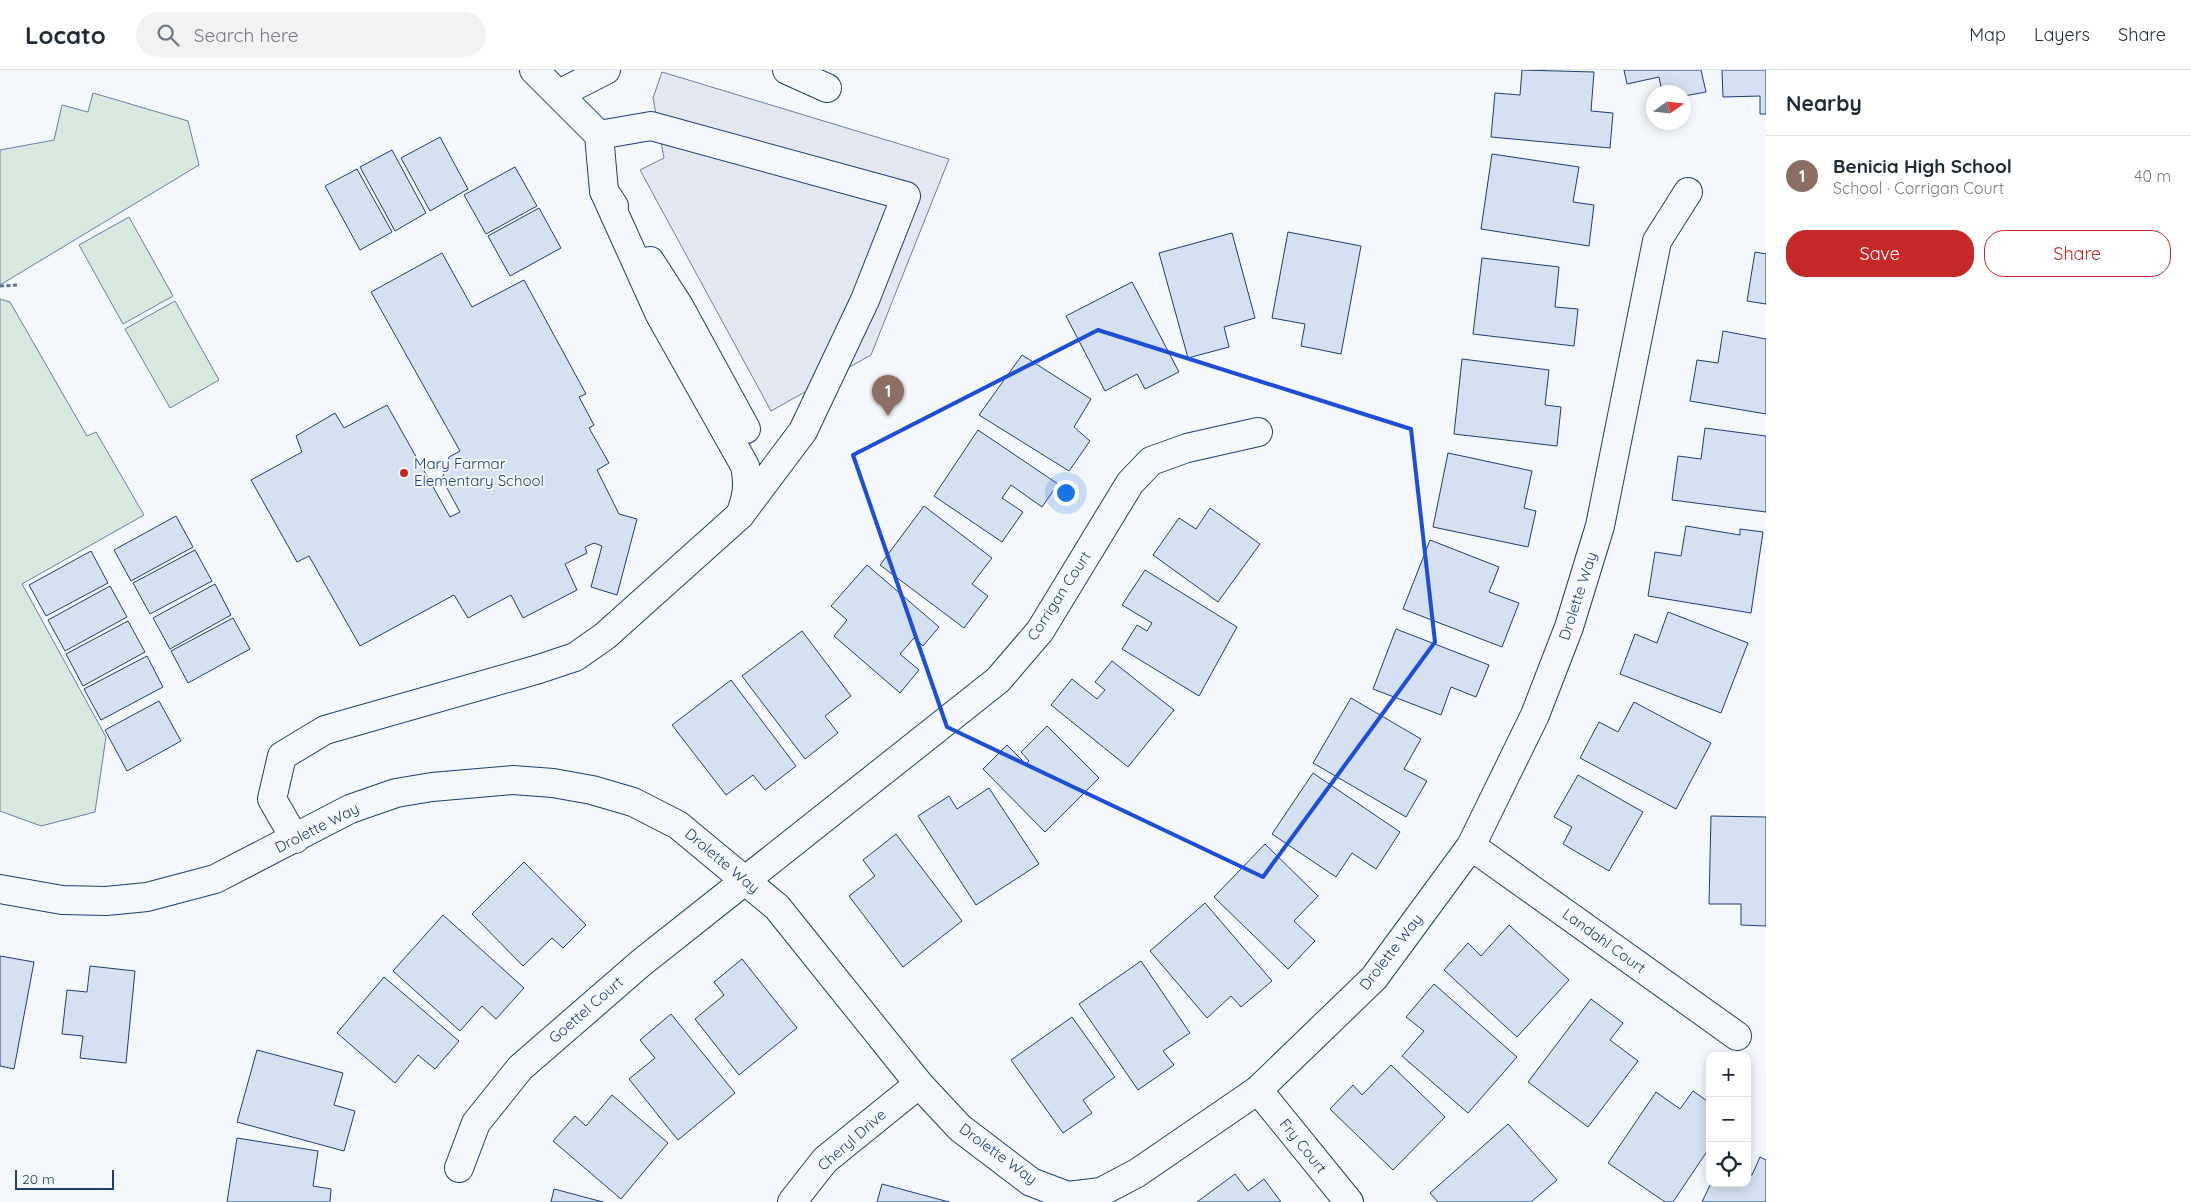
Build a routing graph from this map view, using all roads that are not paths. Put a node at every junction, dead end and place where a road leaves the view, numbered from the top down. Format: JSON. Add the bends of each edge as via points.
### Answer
{"nodes":[{"id":1,"x":534,"y":70,"type":"edge"},
{"id":2,"x":606,"y":70,"type":"edge"},
{"id":3,"x":787,"y":70,"type":"edge"},
{"id":4,"x":827,"y":88,"type":"dead end"},
{"id":5,"x":559,"y":94,"type":"junction"},
{"id":6,"x":599,"y":135,"type":"junction"},
{"id":7,"x":604,"y":191,"type":"junction"},
{"id":8,"x":1688,"y":192,"type":"dead end"},
{"id":9,"x":1258,"y":432,"type":"dead end"},
{"id":10,"x":770,"y":474,"type":"junction"},
{"id":11,"x":740,"y":515,"type":"junction"},
{"id":12,"x":295,"y":839,"type":"junction"},
{"id":13,"x":1471,"y":846,"type":"junction"},
{"id":14,"x":746,"y":880,"type":"junction"},
{"id":15,"x":0,"y":889,"type":"edge"},
{"id":16,"x":1737,"y":1036,"type":"dead end"},
{"id":17,"x":919,"y":1084,"type":"junction"},
{"id":18,"x":1258,"y":1090,"type":"junction"},
{"id":19,"x":459,"y":1168,"type":"dead end"},
{"id":20,"x":792,"y":1202,"type":"edge"},
{"id":21,"x":1349,"y":1202,"type":"edge"}],
"edges":[{"from":1,"to":5,"type":"street"},
{"from":2,"to":5,"type":"street"},
{"from":3,"to":4,"type":"street"},
{"from":5,"to":6,"type":"street"},
{"from":6,"to":7,"type":"street"},
{"from":6,"to":10,"type":"street","via":[[651,126],[906,196],[865,300],[803,431]]},
{"from":7,"to":10,"type":"street","via":[[679,306]]},
{"from":7,"to":11,"type":"street","via":[[660,315],[745,466],[747,496]]},
{"from":8,"to":13,"type":"street","name":"Drolette Way","via":[[1657,241],[1600,526],[1569,627],[1535,715]]},
{"from":9,"to":14,"type":"street","name":"Corrigan Court","via":[[1187,448],[1151,461],[1130,482],[1040,631],[998,680]]},
{"from":10,"to":11,"type":"street"},
{"from":11,"to":12,"type":"street","via":[[605,636],[575,657],[325,730],[282,756],[272,799]]},
{"from":12,"to":14,"type":"street","name":"Drolette Way","via":[[350,809],[396,793],[476,782],[553,783],[633,802],[678,825]]},
{"from":12,"to":15,"type":"street","name":"Drolette Way","via":[[215,879],[148,897],[106,901],[62,900]]},
{"from":13,"to":16,"type":"street","name":"Landahl Court"},
{"from":13,"to":18,"type":"street","name":"Drolette Way","via":[[1374,978]]},
{"from":14,"to":17,"type":"street","name":"Drolette Way","via":[[777,907]]},
{"from":14,"to":19,"type":"street","name":"Goettel Court","via":[[641,963],[520,1068],[476,1123]]},
{"from":17,"to":18,"type":"street","name":"Drolette Way","via":[[960,1128],[1023,1176],[1068,1196],[1101,1192],[1137,1173]]},
{"from":17,"to":20,"type":"street","name":"Cheryl Drive","via":[[825,1160]]},
{"from":18,"to":21,"type":"street","name":"Fry Court"}]}
